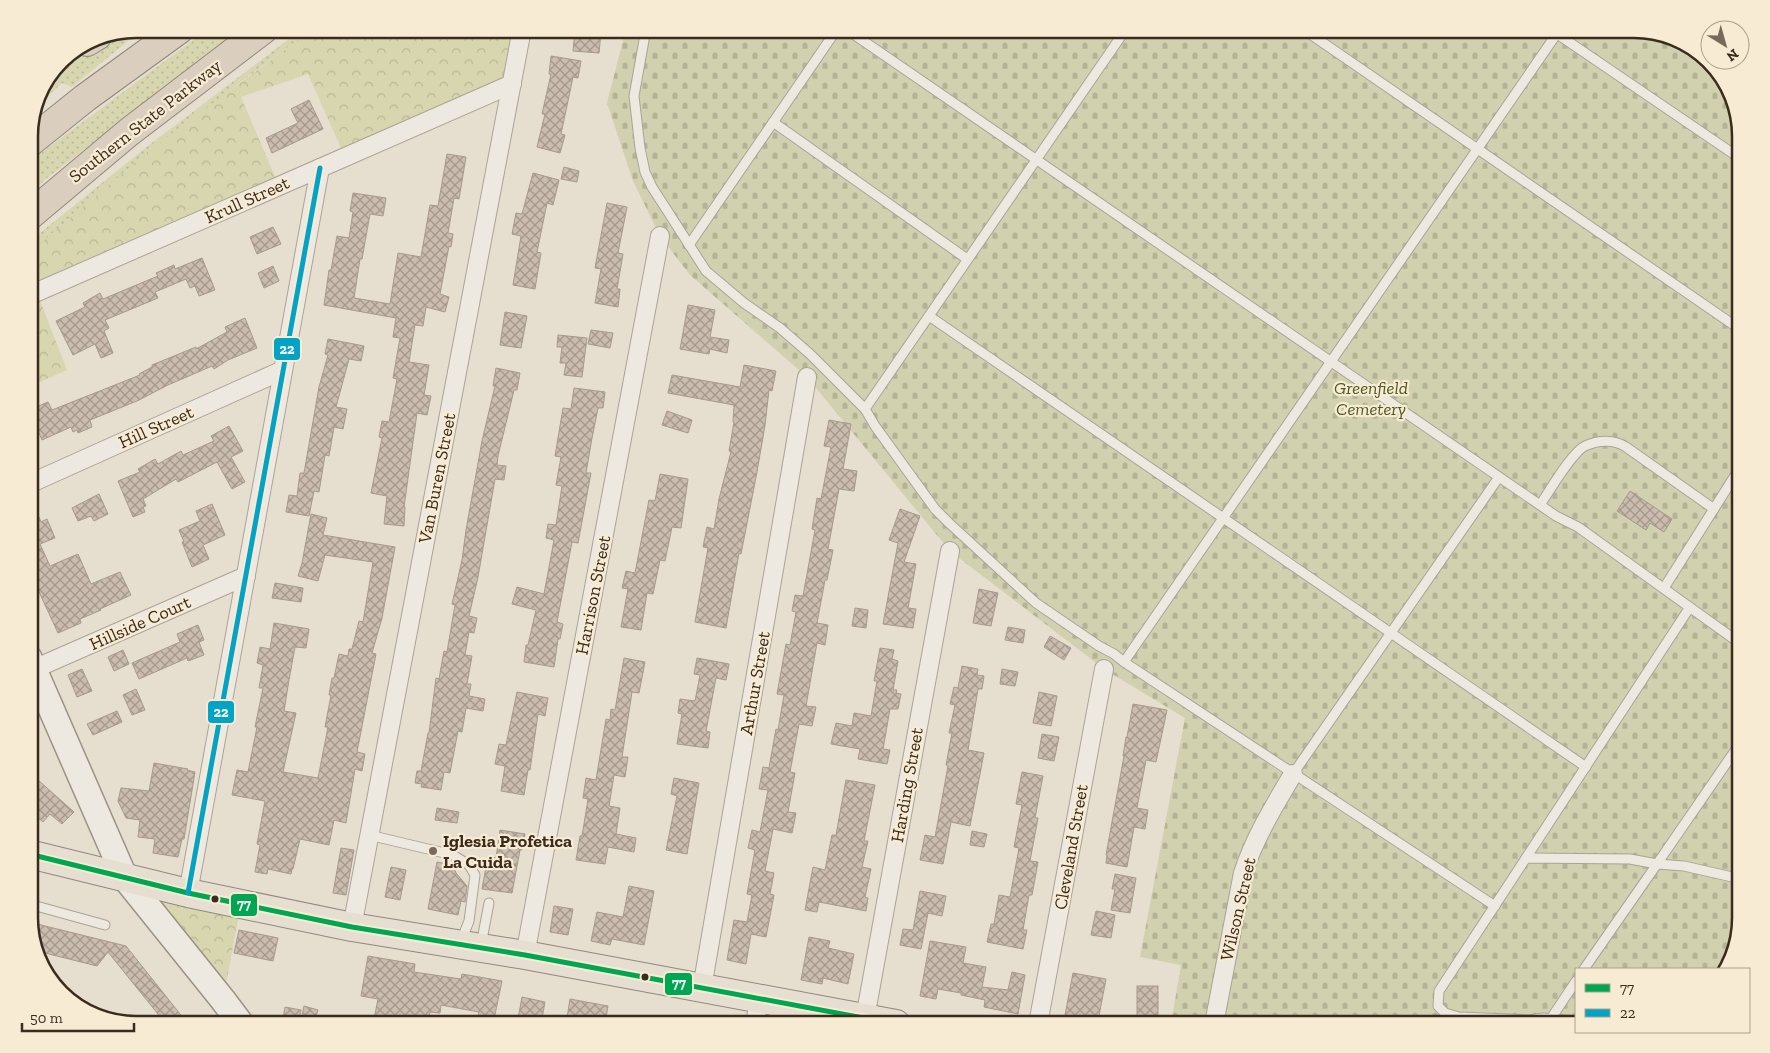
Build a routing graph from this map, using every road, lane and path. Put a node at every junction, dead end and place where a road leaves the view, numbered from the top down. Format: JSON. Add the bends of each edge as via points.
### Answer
{"nodes":[{"id":1,"x":168,"y":38,"type":"edge"},
{"id":2,"x":252,"y":38,"type":"edge"},
{"id":3,"x":520,"y":38,"type":"edge"},
{"id":4,"x":644,"y":38,"type":"edge"},
{"id":5,"x":831,"y":38,"type":"edge"},
{"id":6,"x":859,"y":38,"type":"edge"},
{"id":7,"x":1120,"y":38,"type":"edge"},
{"id":8,"x":1316,"y":38,"type":"edge"},
{"id":9,"x":1551,"y":38,"type":"edge"},
{"id":10,"x":1567,"y":38,"type":"edge"},
{"id":11,"x":512,"y":84,"type":"junction"},
{"id":12,"x":773,"y":122,"type":"junction"},
{"id":13,"x":38,"y":136,"type":"edge"},
{"id":14,"x":1478,"y":149,"type":"junction"},
{"id":15,"x":107,"y":150,"type":"junction"},
{"id":16,"x":1732,"y":154,"type":"edge"},
{"id":17,"x":1036,"y":159,"type":"junction"},
{"id":18,"x":320,"y":168,"type":"junction"},
{"id":19,"x":38,"y":208,"type":"edge"},
{"id":20,"x":38,"y":227,"type":"edge"},
{"id":21,"x":660,"y":236,"type":"dead end"},
{"id":22,"x":689,"y":245,"type":"junction"},
{"id":23,"x":967,"y":259,"type":"junction"},
{"id":24,"x":38,"y":292,"type":"edge"},
{"id":25,"x":929,"y":316,"type":"junction"},
{"id":26,"x":1732,"y":324,"type":"edge"},
{"id":27,"x":1331,"y":362,"type":"junction"},
{"id":28,"x":283,"y":370,"type":"junction"},
{"id":29,"x":807,"y":377,"type":"dead end"},
{"id":30,"x":865,"y":408,"type":"junction"},
{"id":31,"x":1499,"y":477,"type":"junction"},
{"id":32,"x":38,"y":480,"type":"edge"},
{"id":33,"x":1732,"y":480,"type":"edge"},
{"id":34,"x":1540,"y":505,"type":"junction"},
{"id":35,"x":1714,"y":509,"type":"junction"},
{"id":36,"x":1224,"y":518,"type":"junction"},
{"id":37,"x":950,"y":551,"type":"dead end"},
{"id":38,"x":246,"y":576,"type":"junction"},
{"id":39,"x":1664,"y":588,"type":"junction"},
{"id":40,"x":1690,"y":607,"type":"junction"},
{"id":41,"x":1391,"y":633,"type":"junction"},
{"id":42,"x":1732,"y":637,"type":"edge"},
{"id":43,"x":38,"y":660,"type":"edge"},
{"id":44,"x":1124,"y":662,"type":"junction"},
{"id":45,"x":1104,"y":669,"type":"dead end"},
{"id":46,"x":38,"y":679,"type":"edge"},
{"id":47,"x":1732,"y":755,"type":"edge"},
{"id":48,"x":1586,"y":767,"type":"junction"},
{"id":49,"x":1293,"y":774,"type":"junction"},
{"id":50,"x":369,"y":835,"type":"junction"},
{"id":51,"x":38,"y":856,"type":"edge"},
{"id":52,"x":1526,"y":858,"type":"junction"},
{"id":53,"x":1657,"y":864,"type":"junction"},
{"id":54,"x":1732,"y":877,"type":"edge"},
{"id":55,"x":125,"y":878,"type":"junction"},
{"id":56,"x":188,"y":893,"type":"junction"},
{"id":57,"x":489,"y":903,"type":"dead end"},
{"id":58,"x":38,"y":906,"type":"edge"},
{"id":59,"x":1495,"y":906,"type":"junction"},
{"id":60,"x":105,"y":925,"type":"dead end"},
{"id":61,"x":352,"y":927,"type":"junction"},
{"id":62,"x":470,"y":946,"type":"junction"},
{"id":63,"x":525,"y":955,"type":"junction"},
{"id":64,"x":1585,"y":968,"type":"edge"},
{"id":65,"x":1575,"y":982,"type":"edge"},
{"id":66,"x":702,"y":988,"type":"junction"},
{"id":67,"x":757,"y":1012,"type":"edge"},
{"id":68,"x":235,"y":1016,"type":"edge"},
{"id":69,"x":829,"y":1016,"type":"edge"},
{"id":70,"x":865,"y":1016,"type":"edge"},
{"id":71,"x":1039,"y":1016,"type":"edge"},
{"id":72,"x":1216,"y":1016,"type":"edge"},
{"id":73,"x":1455,"y":1016,"type":"edge"},
{"id":74,"x":1553,"y":1016,"type":"edge"}],
"edges":[{"from":1,"to":13,"type":"highway"},
{"from":2,"to":15,"type":"highway","name":"Southern State Parkway"},
{"from":3,"to":11,"type":"street","name":"Van Buren Street"},
{"from":4,"to":22,"type":"lane","via":[[634,96],[645,172]]},
{"from":5,"to":12,"type":"lane"},
{"from":6,"to":17,"type":"lane"},
{"from":7,"to":17,"type":"lane"},
{"from":8,"to":14,"type":"lane"},
{"from":9,"to":14,"type":"lane"},
{"from":10,"to":16,"type":"lane"},
{"from":11,"to":18,"type":"street","name":"Krull Street"},
{"from":11,"to":50,"type":"street","name":"Van Buren Street"},
{"from":12,"to":22,"type":"lane"},
{"from":12,"to":23,"type":"lane"},
{"from":14,"to":26,"type":"lane"},
{"from":14,"to":27,"type":"lane"},
{"from":15,"to":19,"type":"highway","name":"Southern State Parkway"},
{"from":15,"to":20,"type":"highway"},
{"from":17,"to":23,"type":"lane"},
{"from":17,"to":27,"type":"lane"},
{"from":18,"to":24,"type":"street","name":"Krull Street"},
{"from":18,"to":28,"type":"street"},
{"from":21,"to":63,"type":"street","name":"Harrison Street"},
{"from":22,"to":30,"type":"lane","via":[[706,271],[744,304],[780,328]]},
{"from":23,"to":25,"type":"lane"},
{"from":25,"to":30,"type":"lane"},
{"from":25,"to":36,"type":"lane"},
{"from":27,"to":31,"type":"lane"},
{"from":27,"to":36,"type":"lane"},
{"from":28,"to":32,"type":"street","name":"Hill Street"},
{"from":28,"to":38,"type":"street"},
{"from":29,"to":66,"type":"street","name":"Arthur Street"},
{"from":30,"to":44,"type":"lane","via":[[935,509],[949,523],[1036,603]]},
{"from":31,"to":34,"type":"lane"},
{"from":31,"to":41,"type":"lane"},
{"from":33,"to":35,"type":"lane"},
{"from":34,"to":35,"type":"lane","via":[[1575,454],[1584,446],[1606,441],[1626,447]]},
{"from":34,"to":39,"type":"lane","via":[[1578,527]]},
{"from":35,"to":39,"type":"lane"},
{"from":36,"to":41,"type":"lane"},
{"from":36,"to":44,"type":"lane"},
{"from":37,"to":70,"type":"street","name":"Harding Street"},
{"from":38,"to":43,"type":"street","name":"Hillside Court"},
{"from":38,"to":56,"type":"street"},
{"from":39,"to":40,"type":"lane"},
{"from":40,"to":42,"type":"lane"},
{"from":40,"to":48,"type":"lane"},
{"from":41,"to":48,"type":"lane"},
{"from":41,"to":49,"type":"lane"},
{"from":44,"to":49,"type":"lane"},
{"from":45,"to":71,"type":"street","name":"Cleveland Street"},
{"from":46,"to":55,"type":"main road"},
{"from":47,"to":53,"type":"lane"},
{"from":48,"to":52,"type":"lane"},
{"from":49,"to":59,"type":"lane"},
{"from":49,"to":72,"type":"street","name":"Wilson Street","via":[[1262,828],[1243,873]]},
{"from":50,"to":61,"type":"street","name":"Van Buren Street"},
{"from":50,"to":62,"type":"lane","via":[[453,855],[469,865],[475,875],[469,921]]},
{"from":51,"to":55,"type":"main road"},
{"from":52,"to":53,"type":"lane","via":[[1630,859]]},
{"from":52,"to":59,"type":"lane"},
{"from":53,"to":54,"type":"lane","via":[[1684,866]]},
{"from":53,"to":64,"type":"lane"},
{"from":55,"to":56,"type":"main road"},
{"from":55,"to":68,"type":"main road"},
{"from":56,"to":61,"type":"main road"},
{"from":57,"to":62,"type":"lane"},
{"from":58,"to":60,"type":"lane"},
{"from":59,"to":73,"type":"lane","via":[[1439,991],[1438,1006],[1444,1013]]},
{"from":61,"to":62,"type":"main road"},
{"from":62,"to":63,"type":"main road"},
{"from":63,"to":66,"type":"main road"},
{"from":65,"to":74,"type":"lane"},
{"from":66,"to":67,"type":"main road"},
{"from":67,"to":69,"type":"main road"}]}
